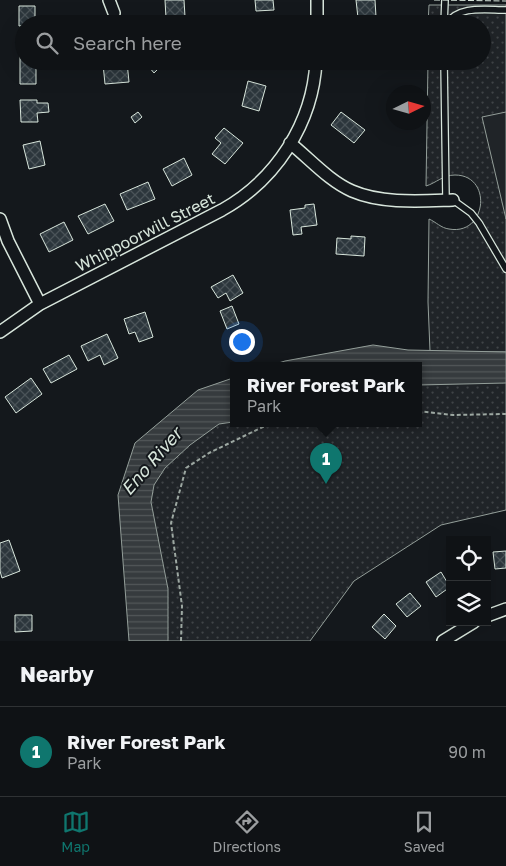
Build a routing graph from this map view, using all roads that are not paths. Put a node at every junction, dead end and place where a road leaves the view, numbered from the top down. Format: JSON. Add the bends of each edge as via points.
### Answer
{"nodes":[{"id":1,"x":109,"y":0,"type":"edge"},
{"id":2,"x":316,"y":0,"type":"edge"},
{"id":3,"x":445,"y":0,"type":"edge"},
{"id":4,"x":506,"y":10,"type":"edge"},
{"id":5,"x":114,"y":13,"type":"dead end"},
{"id":6,"x":316,"y":15,"type":"edge"},
{"id":7,"x":445,"y":15,"type":"edge"},
{"id":8,"x":452,"y":15,"type":"edge"},
{"id":9,"x":314,"y":70,"type":"edge"},
{"id":10,"x":444,"y":70,"type":"edge"},
{"id":11,"x":290,"y":143,"type":"junction"},
{"id":12,"x":449,"y":200,"type":"junction"},
{"id":13,"x":0,"y":219,"type":"edge"},
{"id":14,"x":506,"y":269,"type":"edge"},
{"id":15,"x":40,"y":304,"type":"junction"},
{"id":16,"x":0,"y":332,"type":"edge"},
{"id":17,"x":506,"y":609,"type":"edge"},
{"id":18,"x":491,"y":615,"type":"edge"},
{"id":19,"x":467,"y":626,"type":"edge"},
{"id":20,"x":442,"y":641,"type":"edge"}],
"edges":[{"from":1,"to":5,"type":"street"},
{"from":2,"to":6,"type":"street"},
{"from":3,"to":7,"type":"lane"},
{"from":4,"to":8,"type":"lane","via":[[469,10]]},
{"from":9,"to":11,"type":"street","name":"Whippoorwill Street","via":[[308,108]]},
{"from":10,"to":12,"type":"lane"},
{"from":11,"to":12,"type":"street","via":[[342,186],[364,195],[387,199]]},
{"from":11,"to":15,"type":"street","name":"Whippoorwill Street","via":[[277,163],[235,203]]},
{"from":12,"to":14,"type":"lane","via":[[471,213]]},
{"from":13,"to":15,"type":"street"},
{"from":15,"to":16,"type":"street","name":"Whippoorwill Street"},
{"from":17,"to":18,"type":"street"},
{"from":19,"to":20,"type":"street"}]}
